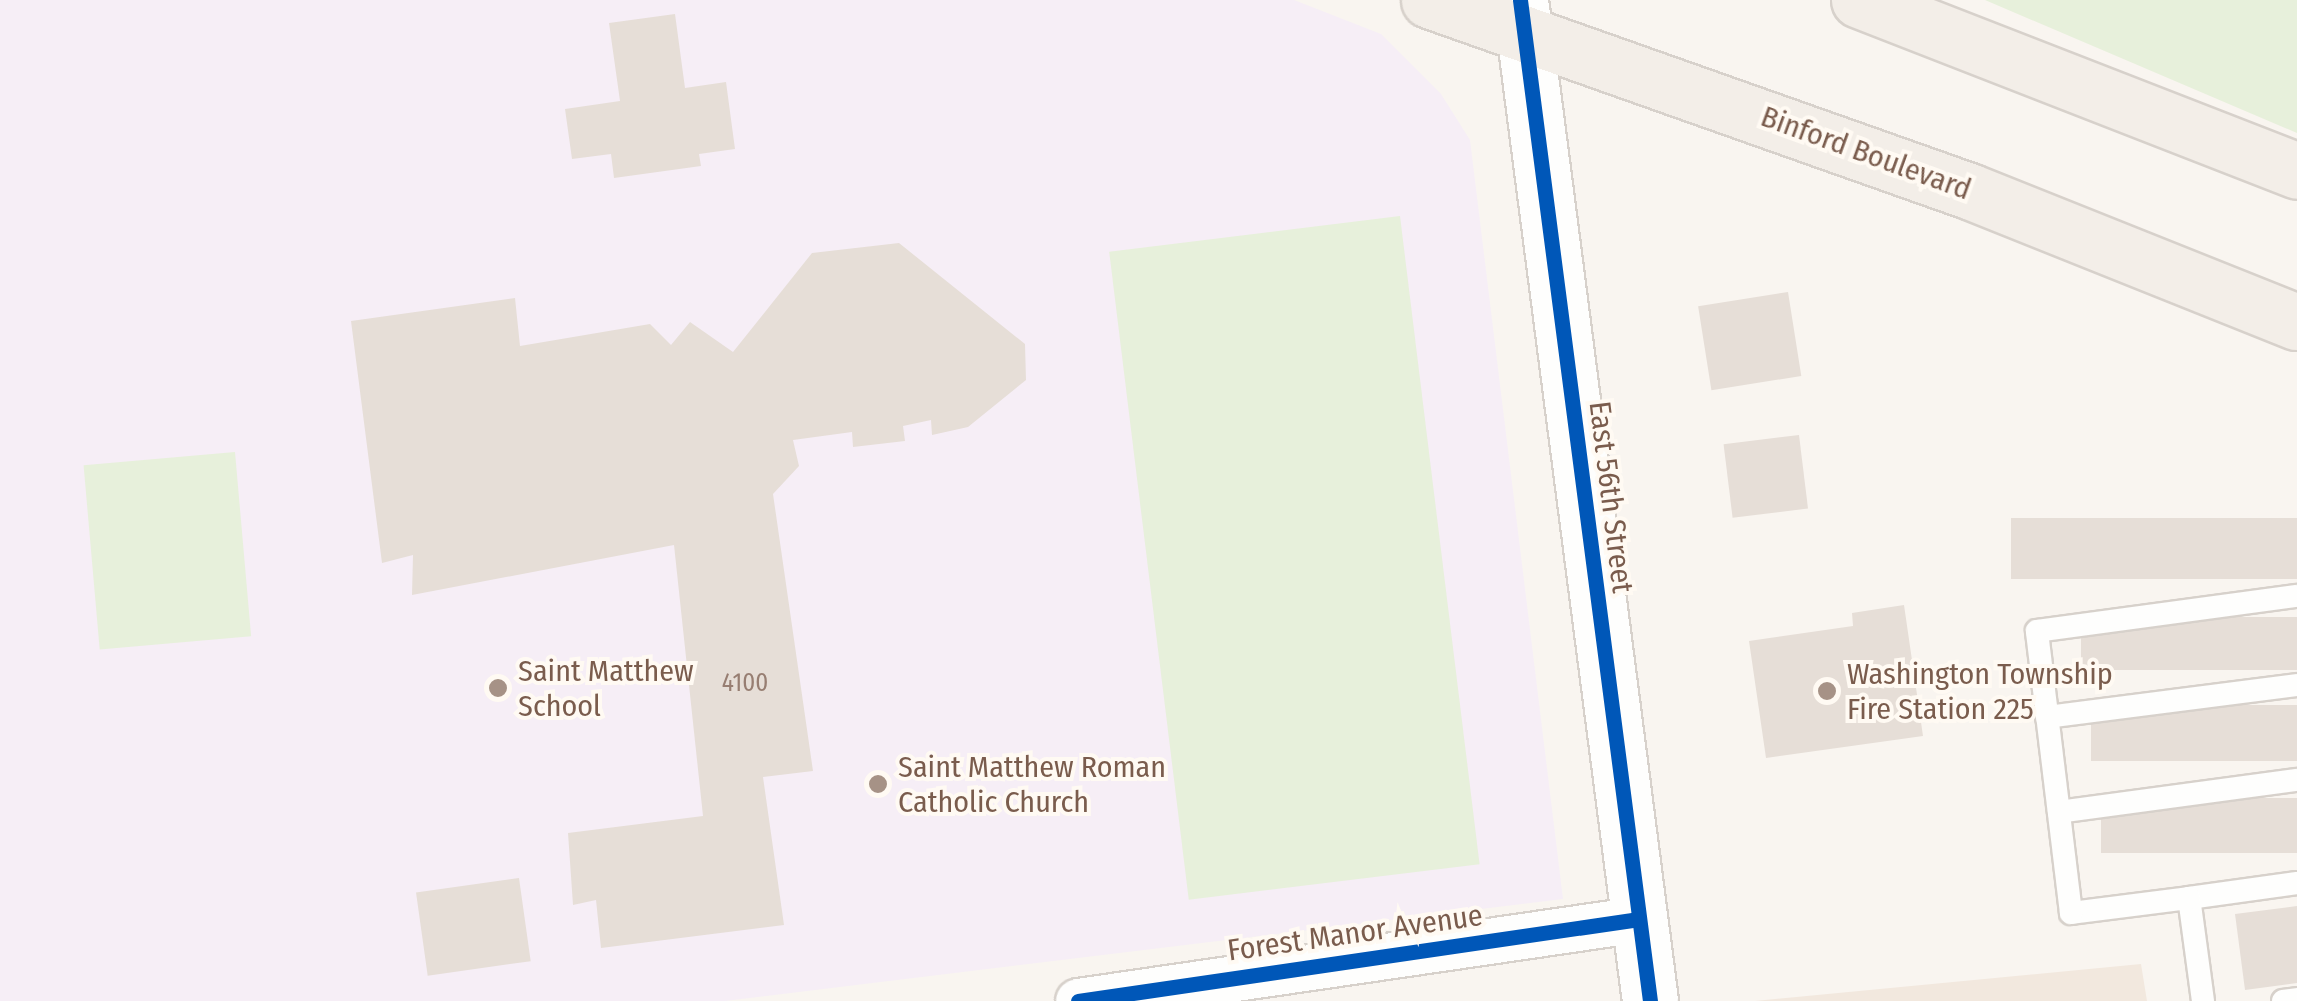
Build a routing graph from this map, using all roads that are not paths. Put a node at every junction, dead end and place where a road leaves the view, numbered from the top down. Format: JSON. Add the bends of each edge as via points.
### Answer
{"nodes":[{"id":1,"x":1430,"y":0,"type":"edge"},
{"id":2,"x":1859,"y":0,"type":"edge"},
{"id":3,"x":1522,"y":17,"type":"edge"},
{"id":4,"x":2297,"y":171,"type":"edge"},
{"id":5,"x":2297,"y":322,"type":"edge"},
{"id":6,"x":2297,"y":596,"type":"edge"},
{"id":7,"x":2297,"y":685,"type":"edge"},
{"id":8,"x":2047,"y":717,"type":"junction"},
{"id":9,"x":2297,"y":780,"type":"edge"},
{"id":10,"x":2059,"y":812,"type":"junction"},
{"id":11,"x":2297,"y":883,"type":"edge"},
{"id":12,"x":2189,"y":898,"type":"junction"},
{"id":13,"x":1639,"y":919,"type":"junction"},
{"id":14,"x":2297,"y":999,"type":"edge"},
{"id":15,"x":1078,"y":1001,"type":"edge"},
{"id":16,"x":1650,"y":1001,"type":"edge"},
{"id":17,"x":2204,"y":1001,"type":"edge"},
{"id":18,"x":2283,"y":1001,"type":"edge"}],
"edges":[{"from":1,"to":3,"type":"main road","name":"Binford Boulevard"},
{"from":2,"to":4,"type":"main road"},
{"from":3,"to":5,"type":"main road","name":"Binford Boulevard"},
{"from":3,"to":13,"type":"street","name":"East 56th Street"},
{"from":6,"to":8,"type":"lane","via":[[2037,631]]},
{"from":7,"to":8,"type":"lane"},
{"from":8,"to":10,"type":"lane"},
{"from":9,"to":10,"type":"lane"},
{"from":10,"to":12,"type":"lane","via":[[2070,914]]},
{"from":11,"to":12,"type":"lane"},
{"from":12,"to":17,"type":"lane"},
{"from":13,"to":15,"type":"street","name":"Forest Manor Avenue"},
{"from":13,"to":16,"type":"street","name":"East 56th Street"},
{"from":14,"to":18,"type":"lane"}]}
